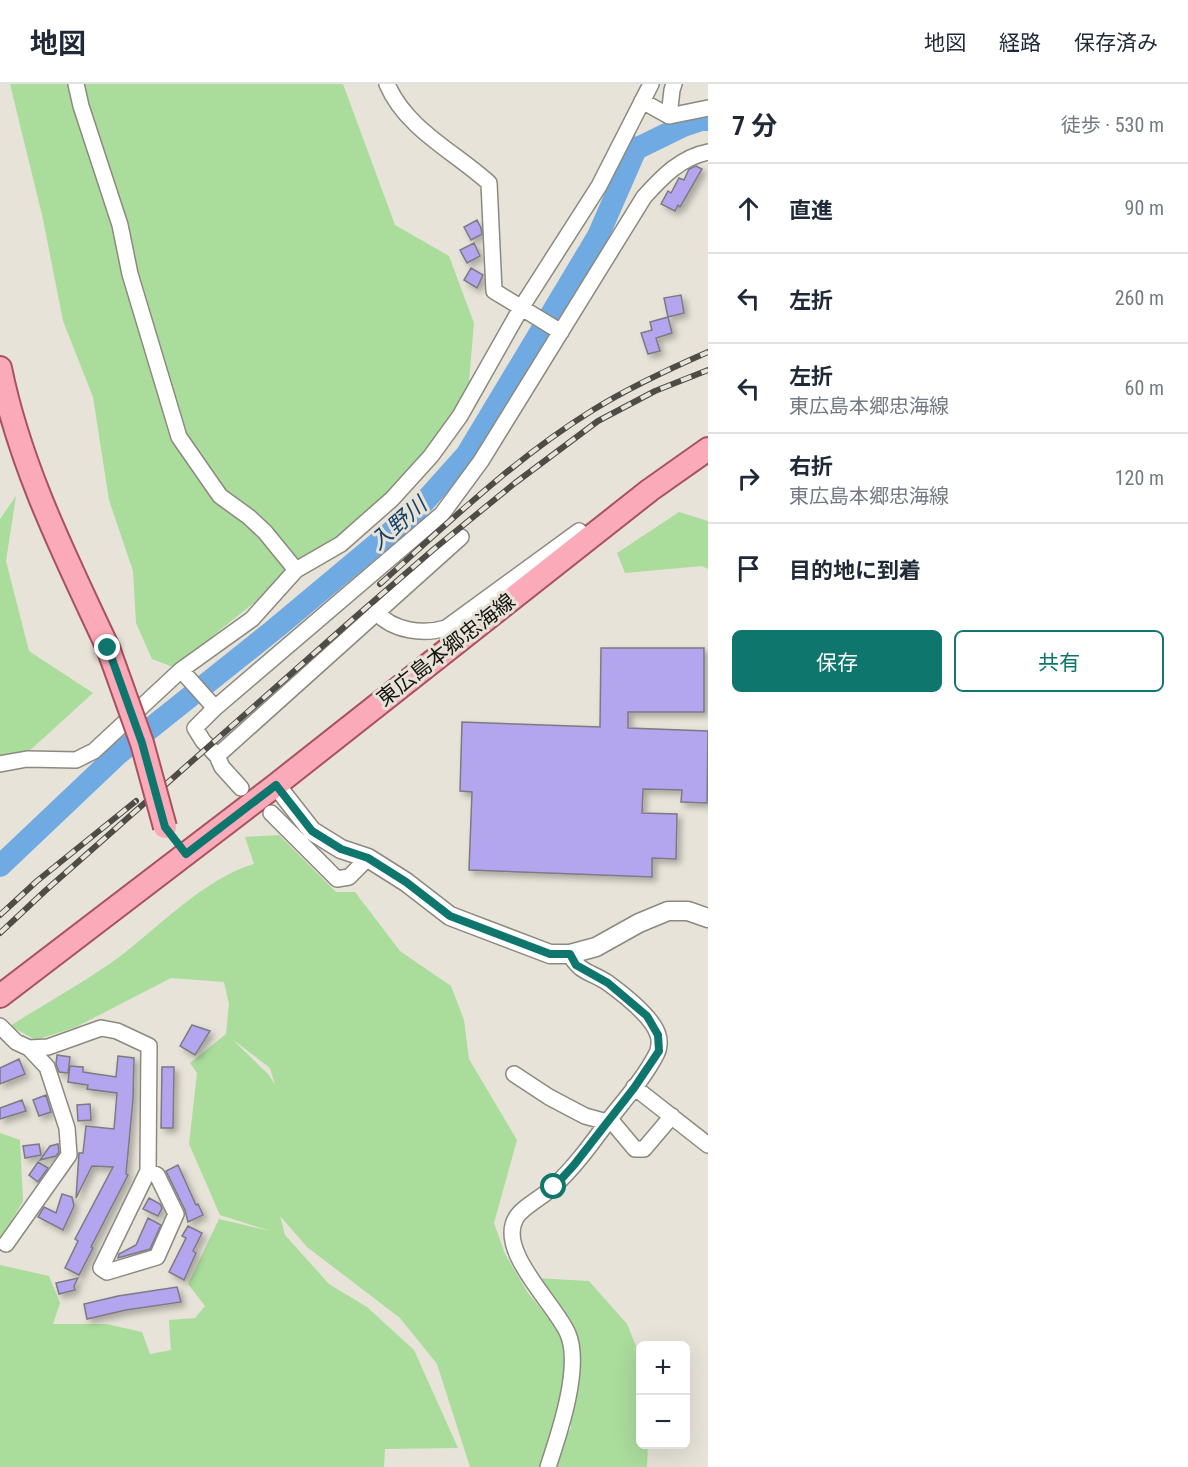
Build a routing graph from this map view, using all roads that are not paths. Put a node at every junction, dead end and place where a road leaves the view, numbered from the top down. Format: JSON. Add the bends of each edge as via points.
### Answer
{"nodes":[{"id":1,"x":76,"y":84,"type":"edge"},
{"id":2,"x":387,"y":84,"type":"edge"},
{"id":3,"x":651,"y":84,"type":"edge"},
{"id":4,"x":674,"y":84,"type":"edge"},
{"id":5,"x":644,"y":103,"type":"junction"},
{"id":6,"x":708,"y":108,"type":"edge"},
{"id":7,"x":665,"y":114,"type":"junction"},
{"id":8,"x":708,"y":152,"type":"edge"},
{"id":9,"x":523,"y":310,"type":"junction"},
{"id":10,"x":561,"y":332,"type":"junction"},
{"id":11,"x":0,"y":368,"type":"edge"},
{"id":12,"x":708,"y":449,"type":"edge"},
{"id":13,"x":461,"y":537,"type":"dead end"},
{"id":14,"x":588,"y":539,"type":"junction"},
{"id":15,"x":296,"y":570,"type":"junction"},
{"id":16,"x":376,"y":612,"type":"junction"},
{"id":17,"x":184,"y":672,"type":"junction"},
{"id":18,"x":212,"y":704,"type":"junction"},
{"id":19,"x":217,"y":756,"type":"junction"},
{"id":20,"x":0,"y":764,"type":"edge"},
{"id":21,"x":276,"y":785,"type":"junction"},
{"id":22,"x":241,"y":788,"type":"dead end"},
{"id":23,"x":271,"y":813,"type":"dead end"},
{"id":24,"x":186,"y":854,"type":"junction"},
{"id":25,"x":368,"y":858,"type":"junction"},
{"id":26,"x":708,"y":918,"type":"edge"},
{"id":27,"x":570,"y":954,"type":"junction"},
{"id":28,"x":0,"y":996,"type":"edge"},
{"id":29,"x":0,"y":1026,"type":"edge"},
{"id":30,"x":29,"y":1048,"type":"junction"},
{"id":31,"x":514,"y":1074,"type":"dead end"},
{"id":32,"x":634,"y":1088,"type":"junction"},
{"id":33,"x":672,"y":1116,"type":"junction"},
{"id":34,"x":607,"y":1123,"type":"junction"},
{"id":35,"x":708,"y":1145,"type":"edge"},
{"id":36,"x":148,"y":1171,"type":"junction"},
{"id":37,"x":6,"y":1244,"type":"dead end"},
{"id":38,"x":548,"y":1467,"type":"edge"}],
"edges":[{"from":1,"to":15,"type":"street","via":[[179,437],[220,496],[265,532]]},
{"from":2,"to":9,"type":"street","via":[[407,117],[489,183],[494,291]]},
{"from":3,"to":5,"type":"street"},
{"from":4,"to":7,"type":"street"},
{"from":5,"to":7,"type":"street"},
{"from":5,"to":9,"type":"street","via":[[599,186]]},
{"from":6,"to":7,"type":"street"},
{"from":8,"to":10,"type":"street","via":[[695,154],[675,166],[644,197]]},
{"from":9,"to":10,"type":"street"},
{"from":9,"to":15,"type":"street","via":[[460,416],[431,456],[392,499],[341,544]]},
{"from":10,"to":18,"type":"street","via":[[481,461],[442,514]]},
{"from":11,"to":24,"type":"main road","bridge":true,"via":[[29,471],[108,648],[142,743],[165,827]]},
{"from":12,"to":14,"type":"main road","name":"東広島本郷忠海線"},
{"from":13,"to":16,"type":"street"},
{"from":14,"to":16,"type":"street","via":[[579,531],[446,628],[406,629],[383,620]]},
{"from":14,"to":21,"type":"main road","name":"東広島本郷忠海線"},
{"from":15,"to":17,"type":"street","via":[[252,619]]},
{"from":16,"to":19,"type":"street"},
{"from":17,"to":18,"type":"street"},
{"from":17,"to":20,"type":"street","via":[[94,751],[76,760],[27,759]]},
{"from":18,"to":19,"type":"street","via":[[195,728]]},
{"from":19,"to":22,"type":"street"},
{"from":21,"to":24,"type":"main road","name":"東広島本郷忠海線"},
{"from":21,"to":25,"type":"street","via":[[312,831],[341,849]]},
{"from":23,"to":25,"type":"street","via":[[337,879],[350,877]]},
{"from":24,"to":28,"type":"main road","name":"東広島本郷忠海線"},
{"from":25,"to":27,"type":"street","via":[[450,916],[550,954]]},
{"from":26,"to":27,"type":"street","via":[[688,911],[668,912],[596,947]]},
{"from":27,"to":32,"type":"street","via":[[576,965],[608,983],[647,1016],[658,1035],[659,1051]]},
{"from":29,"to":30,"type":"street","via":[[16,1042]]},
{"from":30,"to":36,"type":"street","via":[[48,1047],[101,1028],[149,1046]]},
{"from":30,"to":37,"type":"street","via":[[47,1067],[67,1128],[69,1155]]},
{"from":31,"to":34,"type":"street","via":[[585,1116]]},
{"from":32,"to":33,"type":"street"},
{"from":32,"to":34,"type":"street"},
{"from":33,"to":34,"type":"street","via":[[644,1149],[635,1149],[614,1124]]},
{"from":33,"to":35,"type":"street"},
{"from":34,"to":38,"type":"street","via":[[554,1187],[516,1216],[512,1227],[523,1267],[568,1333],[572,1355],[562,1425]]},
{"from":36,"to":36,"type":"street","via":[[101,1268],[107,1272],[157,1257],[176,1214],[157,1175]]}]}
